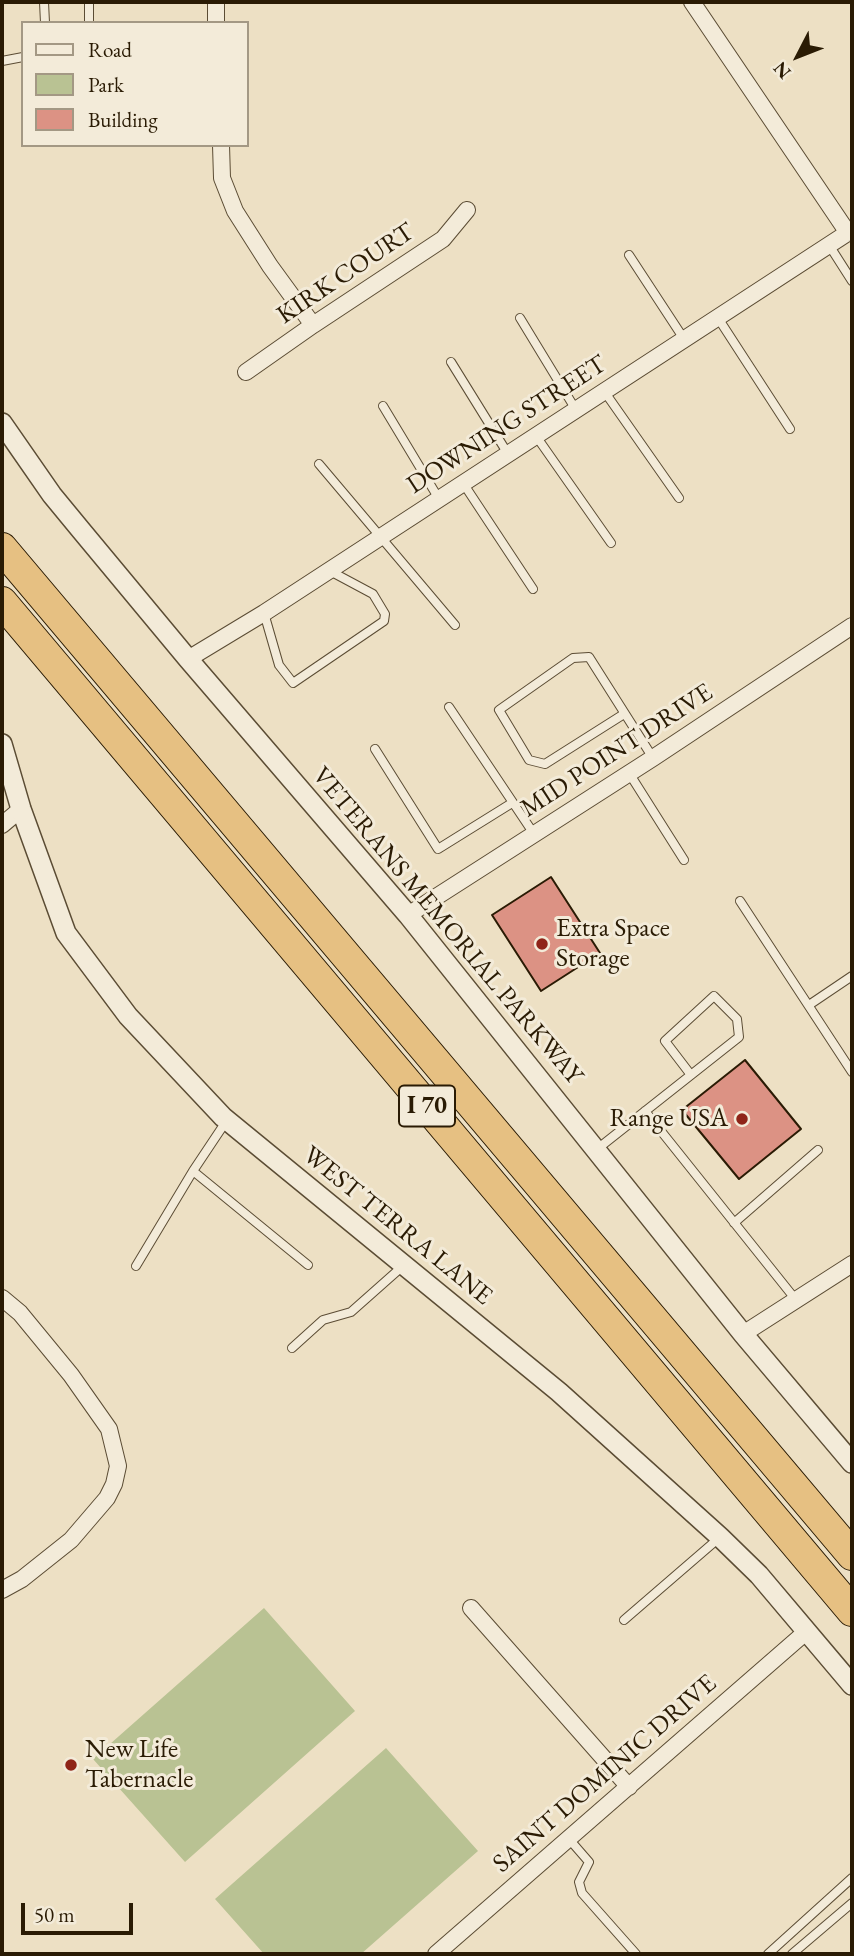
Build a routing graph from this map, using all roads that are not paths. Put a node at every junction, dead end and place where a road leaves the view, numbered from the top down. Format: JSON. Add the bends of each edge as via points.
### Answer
{"nodes":[{"id":1,"x":44,"y":2,"type":"edge"},
{"id":2,"x":89,"y":2,"type":"edge"},
{"id":3,"x":216,"y":2,"type":"edge"},
{"id":4,"x":692,"y":2,"type":"edge"},
{"id":5,"x":45,"y":21,"type":"edge"},
{"id":6,"x":89,"y":21,"type":"edge"},
{"id":7,"x":216,"y":21,"type":"edge"},
{"id":8,"x":21,"y":57,"type":"edge"},
{"id":9,"x":2,"y":61,"type":"edge"},
{"id":10,"x":220,"y":147,"type":"edge"},
{"id":11,"x":467,"y":210,"type":"dead end"},
{"id":12,"x":850,"y":231,"type":"edge"},
{"id":13,"x":829,"y":245,"type":"junction"},
{"id":14,"x":629,"y":255,"type":"dead end"},
{"id":15,"x":852,"y":281,"type":"edge"},
{"id":16,"x":520,"y":318,"type":"dead end"},
{"id":17,"x":718,"y":318,"type":"junction"},
{"id":18,"x":313,"y":325,"type":"junction"},
{"id":19,"x":684,"y":339,"type":"junction"},
{"id":20,"x":451,"y":362,"type":"dead end"},
{"id":21,"x":246,"y":372,"type":"dead end"},
{"id":22,"x":604,"y":391,"type":"junction"},
{"id":23,"x":383,"y":406,"type":"dead end"},
{"id":24,"x":576,"y":410,"type":"junction"},
{"id":25,"x":2,"y":423,"type":"edge"},
{"id":26,"x":790,"y":429,"type":"dead end"},
{"id":27,"x":536,"y":436,"type":"junction"},
{"id":28,"x":508,"y":454,"type":"junction"},
{"id":29,"x":319,"y":464,"type":"dead end"},
{"id":30,"x":463,"y":483,"type":"junction"},
{"id":31,"x":679,"y":498,"type":"dead end"},
{"id":32,"x":439,"y":499,"type":"junction"},
{"id":33,"x":381,"y":536,"type":"junction"},
{"id":34,"x":611,"y":543,"type":"dead end"},
{"id":35,"x":2,"y":548,"type":"edge"},
{"id":36,"x":329,"y":570,"type":"junction"},
{"id":37,"x":533,"y":589,"type":"dead end"},
{"id":38,"x":2,"y":602,"type":"edge"},
{"id":39,"x":264,"y":613,"type":"junction"},
{"id":40,"x":455,"y":625,"type":"dead end"},
{"id":41,"x":852,"y":626,"type":"edge"},
{"id":42,"x":188,"y":659,"type":"junction"},
{"id":43,"x":449,"y":707,"type":"dead end"},
{"id":44,"x":624,"y":714,"type":"junction"},
{"id":45,"x":2,"y":744,"type":"edge"},
{"id":46,"x":375,"y":749,"type":"dead end"},
{"id":47,"x":653,"y":758,"type":"junction"},
{"id":48,"x":629,"y":774,"type":"junction"},
{"id":49,"x":512,"y":803,"type":"junction"},
{"id":50,"x":21,"y":809,"type":"junction"},
{"id":51,"x":2,"y":825,"type":"edge"},
{"id":52,"x":534,"y":834,"type":"junction"},
{"id":53,"x":684,"y":860,"type":"dead end"},
{"id":54,"x":740,"y":901,"type":"dead end"},
{"id":55,"x":408,"y":915,"type":"junction"},
{"id":56,"x":852,"y":976,"type":"edge"},
{"id":57,"x":809,"y":1005,"type":"junction"},
{"id":58,"x":852,"y":1072,"type":"edge"},
{"id":59,"x":691,"y":1074,"type":"junction"},
{"id":60,"x":645,"y":1111,"type":"junction"},
{"id":61,"x":227,"y":1120,"type":"junction"},
{"id":62,"x":596,"y":1150,"type":"junction"},
{"id":63,"x":818,"y":1150,"type":"dead end"},
{"id":64,"x":193,"y":1171,"type":"junction"},
{"id":65,"x":734,"y":1223,"type":"junction"},
{"id":66,"x":852,"y":1264,"type":"edge"},
{"id":67,"x":308,"y":1265,"type":"dead end"},
{"id":68,"x":404,"y":1265,"type":"junction"},
{"id":69,"x":136,"y":1266,"type":"dead end"},
{"id":70,"x":2,"y":1298,"type":"edge"},
{"id":71,"x":796,"y":1300,"type":"junction"},
{"id":72,"x":743,"y":1334,"type":"junction"},
{"id":73,"x":292,"y":1348,"type":"dead end"},
{"id":74,"x":852,"y":1463,"type":"edge"},
{"id":75,"x":720,"y":1537,"type":"junction"},
{"id":76,"x":852,"y":1555,"type":"edge"},
{"id":77,"x":2,"y":1590,"type":"edge"},
{"id":78,"x":471,"y":1608,"type":"dead end"},
{"id":79,"x":852,"y":1611,"type":"edge"},
{"id":80,"x":624,"y":1620,"type":"dead end"},
{"id":81,"x":807,"y":1631,"type":"junction"},
{"id":82,"x":852,"y":1685,"type":"edge"},
{"id":83,"x":629,"y":1787,"type":"junction"},
{"id":84,"x":569,"y":1839,"type":"junction"},
{"id":85,"x":852,"y":1878,"type":"edge"},
{"id":86,"x":852,"y":1903,"type":"edge"},
{"id":87,"x":436,"y":1954,"type":"edge"},
{"id":88,"x":636,"y":1954,"type":"edge"},
{"id":89,"x":768,"y":1954,"type":"edge"},
{"id":90,"x":792,"y":1954,"type":"edge"}],
"edges":[{"from":1,"to":5,"type":"lane"},
{"from":2,"to":6,"type":"lane"},
{"from":3,"to":7,"type":"street"},
{"from":4,"to":12,"type":"street"},
{"from":8,"to":9,"type":"lane"},
{"from":10,"to":18,"type":"street","via":[[222,178],[235,211]]},
{"from":11,"to":18,"type":"street","name":"KIRK COURT","via":[[443,239]]},
{"from":12,"to":13,"type":"street","name":"DOWNING STREET"},
{"from":13,"to":15,"type":"lane"},
{"from":13,"to":17,"type":"street","name":"DOWNING STREET"},
{"from":14,"to":19,"type":"lane"},
{"from":16,"to":24,"type":"lane"},
{"from":17,"to":19,"type":"street","name":"DOWNING STREET"},
{"from":17,"to":26,"type":"lane"},
{"from":18,"to":21,"type":"street","name":"KIRK COURT"},
{"from":19,"to":22,"type":"street","name":"DOWNING STREET"},
{"from":20,"to":28,"type":"lane"},
{"from":22,"to":24,"type":"street","name":"DOWNING STREET"},
{"from":22,"to":31,"type":"lane"},
{"from":23,"to":32,"type":"lane"},
{"from":24,"to":27,"type":"street","name":"DOWNING STREET"},
{"from":25,"to":42,"type":"street","name":"VETERANS MEMORIAL PARKWAY","via":[[52,495]]},
{"from":27,"to":28,"type":"street","name":"DOWNING STREET"},
{"from":27,"to":34,"type":"lane"},
{"from":28,"to":30,"type":"street","name":"DOWNING STREET"},
{"from":29,"to":33,"type":"lane"},
{"from":30,"to":32,"type":"street","name":"DOWNING STREET"},
{"from":30,"to":37,"type":"lane"},
{"from":32,"to":33,"type":"street","name":"DOWNING STREET"},
{"from":33,"to":36,"type":"street","name":"DOWNING STREET"},
{"from":33,"to":40,"type":"lane"},
{"from":35,"to":76,"type":"highway","number":"I 70"},
{"from":36,"to":39,"type":"street","name":"DOWNING STREET"},
{"from":36,"to":39,"type":"lane","via":[[373,594],[385,614],[384,621],[293,683],[279,665]]},
{"from":38,"to":79,"type":"highway","number":"I 70"},
{"from":39,"to":42,"type":"street","name":"DOWNING STREET"},
{"from":41,"to":47,"type":"street","name":"MID POINT DRIVE"},
{"from":42,"to":55,"type":"street","name":"VETERANS MEMORIAL PARKWAY"},
{"from":43,"to":49,"type":"lane"},
{"from":44,"to":44,"type":"lane","via":[[589,657],[573,658],[499,710],[529,760],[545,764]]},
{"from":44,"to":47,"type":"lane"},
{"from":45,"to":50,"type":"street","name":"WEST TERRA LANE"},
{"from":46,"to":49,"type":"lane","via":[[438,849]]},
{"from":47,"to":48,"type":"street","name":"MID POINT DRIVE"},
{"from":48,"to":52,"type":"street","name":"MID POINT DRIVE"},
{"from":48,"to":53,"type":"lane"},
{"from":49,"to":52,"type":"lane"},
{"from":50,"to":51,"type":"street"},
{"from":50,"to":61,"type":"street","name":"WEST TERRA LANE","via":[[66,933],[128,1016]]},
{"from":52,"to":55,"type":"street","name":"MID POINT DRIVE"},
{"from":54,"to":57,"type":"lane"},
{"from":55,"to":62,"type":"street","name":"VETERANS MEMORIAL PARKWAY"},
{"from":56,"to":57,"type":"lane"},
{"from":57,"to":58,"type":"lane"},
{"from":59,"to":59,"type":"lane","via":[[739,1037],[737,1019],[715,996],[664,1041]]},
{"from":59,"to":60,"type":"lane"},
{"from":60,"to":62,"type":"lane"},
{"from":60,"to":65,"type":"lane"},
{"from":61,"to":64,"type":"lane"},
{"from":61,"to":68,"type":"street","name":"WEST TERRA LANE"},
{"from":62,"to":72,"type":"street","name":"VETERANS MEMORIAL PARKWAY"},
{"from":63,"to":65,"type":"lane"},
{"from":64,"to":67,"type":"lane"},
{"from":64,"to":69,"type":"lane"},
{"from":65,"to":71,"type":"lane"},
{"from":66,"to":71,"type":"street"},
{"from":68,"to":73,"type":"lane","via":[[351,1312],[323,1320]]},
{"from":68,"to":75,"type":"street","name":"WEST TERRA LANE","via":[[559,1392]]},
{"from":70,"to":77,"type":"street","via":[[53,1350],[109,1429],[118,1466],[107,1498],[71,1540]]},
{"from":71,"to":72,"type":"street"},
{"from":72,"to":74,"type":"street","name":"VETERANS MEMORIAL PARKWAY"},
{"from":75,"to":80,"type":"lane"},
{"from":75,"to":81,"type":"street","name":"WEST TERRA LANE"},
{"from":78,"to":83,"type":"street"},
{"from":81,"to":82,"type":"street","name":"WEST TERRA LANE"},
{"from":81,"to":83,"type":"street","name":"SAINT DOMINIC DRIVE"},
{"from":83,"to":84,"type":"street","name":"SAINT DOMINIC DRIVE"},
{"from":84,"to":87,"type":"street","name":"SAINT DOMINIC DRIVE"},
{"from":84,"to":88,"type":"lane","via":[[590,1862],[579,1882],[582,1893]]},
{"from":85,"to":89,"type":"lane"},
{"from":86,"to":90,"type":"lane"}]}
